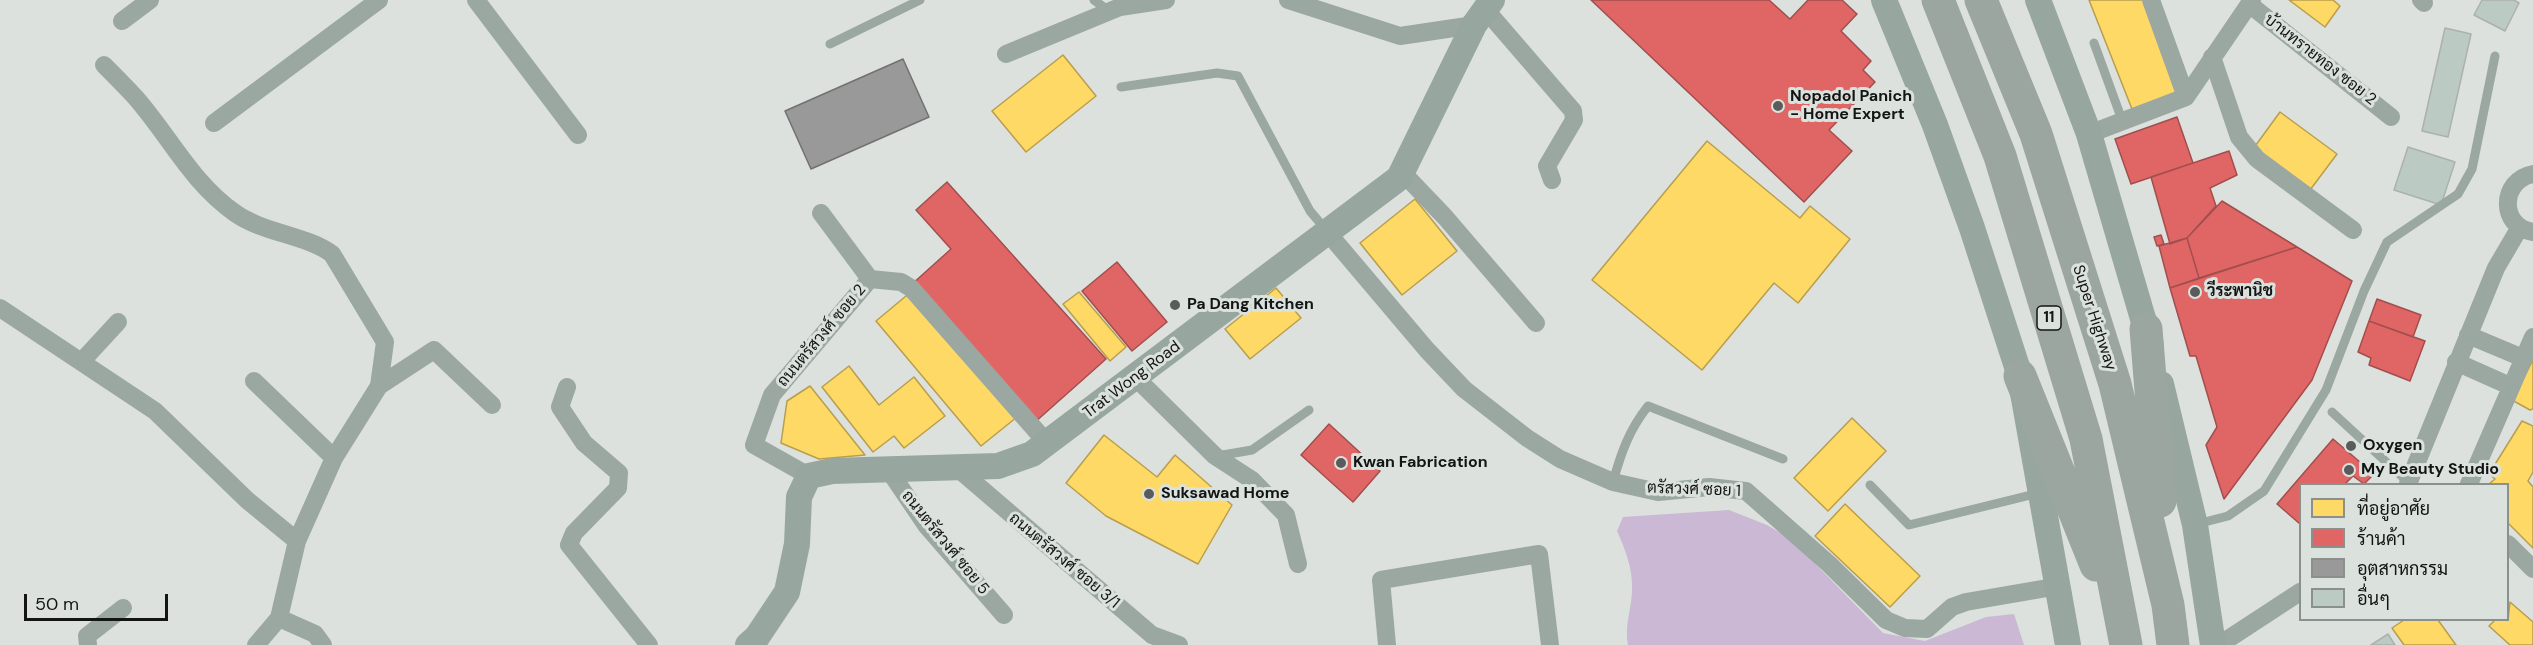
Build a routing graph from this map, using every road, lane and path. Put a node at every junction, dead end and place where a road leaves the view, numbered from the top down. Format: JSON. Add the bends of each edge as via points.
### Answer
{"nodes":[{"id":1,"x":150,"y":0,"type":"edge"},
{"id":2,"x":379,"y":0,"type":"edge"},
{"id":3,"x":920,"y":0,"type":"edge"},
{"id":4,"x":1166,"y":0,"type":"edge"},
{"id":5,"x":1288,"y":0,"type":"edge"},
{"id":6,"x":1884,"y":0,"type":"edge"},
{"id":7,"x":1938,"y":0,"type":"edge"},
{"id":8,"x":1981,"y":0,"type":"edge"},
{"id":9,"x":2038,"y":0,"type":"edge"},
{"id":10,"x":2151,"y":0,"type":"edge"},
{"id":11,"x":480,"y":1,"type":"edge"},
{"id":12,"x":2250,"y":2,"type":"edge"},
{"id":13,"x":1102,"y":6,"type":"edge"},
{"id":14,"x":1484,"y":11,"type":"edge"},
{"id":15,"x":122,"y":21,"type":"dead end"},
{"id":16,"x":2094,"y":43,"type":"dead end"},
{"id":17,"x":830,"y":44,"type":"dead end"},
{"id":18,"x":1006,"y":54,"type":"dead end"},
{"id":19,"x":2495,"y":56,"type":"dead end"},
{"id":20,"x":2212,"y":57,"type":"junction"},
{"id":21,"x":104,"y":66,"type":"dead end"},
{"id":22,"x":1120,"y":87,"type":"dead end"},
{"id":23,"x":2186,"y":97,"type":"junction"},
{"id":24,"x":2391,"y":117,"type":"dead end"},
{"id":25,"x":2122,"y":120,"type":"junction"},
{"id":26,"x":214,"y":123,"type":"dead end"},
{"id":27,"x":2089,"y":134,"type":"junction"},
{"id":28,"x":578,"y":135,"type":"dead end"},
{"id":29,"x":1402,"y":172,"type":"junction"},
{"id":30,"x":2533,"y":174,"type":"edge"},
{"id":31,"x":1552,"y":180,"type":"dead end"},
{"id":32,"x":821,"y":213,"type":"dead end"},
{"id":33,"x":2527,"y":229,"type":"edge"},
{"id":34,"x":2353,"y":230,"type":"dead end"},
{"id":35,"x":1328,"y":233,"type":"junction"},
{"id":36,"x":870,"y":279,"type":"junction"},
{"id":37,"x":0,"y":308,"type":"edge"},
{"id":38,"x":118,"y":322,"type":"dead end"},
{"id":39,"x":1536,"y":323,"type":"dead end"},
{"id":40,"x":2146,"y":329,"type":"junction"},
{"id":41,"x":2468,"y":335,"type":"junction"},
{"id":42,"x":2533,"y":337,"type":"edge"},
{"id":43,"x":2523,"y":358,"type":"junction"},
{"id":44,"x":82,"y":362,"type":"junction"},
{"id":45,"x":2456,"y":362,"type":"junction"},
{"id":46,"x":2020,"y":376,"type":"junction"},
{"id":47,"x":1136,"y":377,"type":"junction"},
{"id":48,"x":254,"y":381,"type":"dead end"},
{"id":49,"x":379,"y":386,"type":"junction"},
{"id":50,"x":2510,"y":386,"type":"junction"},
{"id":51,"x":567,"y":387,"type":"dead end"},
{"id":52,"x":492,"y":405,"type":"dead end"},
{"id":53,"x":1309,"y":410,"type":"dead end"},
{"id":54,"x":2332,"y":412,"type":"dead end"},
{"id":55,"x":1047,"y":443,"type":"junction"},
{"id":56,"x":1215,"y":456,"type":"junction"},
{"id":57,"x":334,"y":458,"type":"junction"},
{"id":58,"x":1783,"y":459,"type":"dead end"},
{"id":59,"x":956,"y":467,"type":"junction"},
{"id":60,"x":888,"y":469,"type":"junction"},
{"id":61,"x":809,"y":476,"type":"junction"},
{"id":62,"x":1613,"y":482,"type":"junction"},
{"id":63,"x":2407,"y":483,"type":"edge"},
{"id":64,"x":2408,"y":483,"type":"edge"},
{"id":65,"x":2469,"y":483,"type":"edge"},
{"id":66,"x":1870,"y":485,"type":"dead end"},
{"id":67,"x":2043,"y":492,"type":"junction"},
{"id":68,"x":2195,"y":525,"type":"junction"},
{"id":69,"x":297,"y":541,"type":"junction"},
{"id":70,"x":2509,"y":545,"type":"edge"},
{"id":71,"x":1298,"y":564,"type":"dead end"},
{"id":72,"x":2533,"y":569,"type":"edge"},
{"id":73,"x":2060,"y":586,"type":"junction"},
{"id":74,"x":2299,"y":593,"type":"edge"},
{"id":75,"x":2168,"y":605,"type":"junction"},
{"id":76,"x":123,"y":608,"type":"dead end"},
{"id":77,"x":1004,"y":615,"type":"dead end"},
{"id":78,"x":279,"y":618,"type":"junction"},
{"id":79,"x":2126,"y":644,"type":"edge"},
{"id":80,"x":88,"y":645,"type":"edge"},
{"id":81,"x":256,"y":645,"type":"edge"},
{"id":82,"x":323,"y":645,"type":"edge"},
{"id":83,"x":649,"y":645,"type":"edge"},
{"id":84,"x":748,"y":645,"type":"edge"},
{"id":85,"x":1179,"y":645,"type":"edge"},
{"id":86,"x":1387,"y":645,"type":"edge"},
{"id":87,"x":1550,"y":645,"type":"edge"},
{"id":88,"x":2068,"y":645,"type":"edge"},
{"id":89,"x":2173,"y":645,"type":"edge"},
{"id":90,"x":2213,"y":645,"type":"edge"},
{"id":91,"x":2219,"y":645,"type":"edge"}],
"edges":[{"from":1,"to":15,"type":"street"},
{"from":2,"to":26,"type":"street"},
{"from":3,"to":17,"type":"lane"},
{"from":4,"to":13,"type":"street"},
{"from":5,"to":14,"type":"street","via":[[1400,36]]},
{"from":6,"to":46,"type":"main road","via":[[1935,125]]},
{"from":7,"to":79,"type":"highway","number":"11","via":[[2000,156],[2086,439]]},
{"from":8,"to":75,"type":"highway","name":"Super Highway","via":[[2036,135],[2115,384]]},
{"from":9,"to":27,"type":"main road"},
{"from":10,"to":23,"type":"street"},
{"from":11,"to":28,"type":"street"},
{"from":12,"to":20,"type":"street"},
{"from":12,"to":24,"type":"street","name":"บ้านทรายทอง ซอย 2"},
{"from":13,"to":18,"type":"street"},
{"from":14,"to":29,"type":"main road","name":"Trat Wong Road"},
{"from":14,"to":31,"type":"street","via":[[1574,111],[1575,120],[1547,166]]},
{"from":16,"to":25,"type":"lane"},
{"from":19,"to":68,"type":"lane","via":[[2472,169],[2458,194],[2387,242],[2326,390],[2264,491],[2228,516]]},
{"from":20,"to":23,"type":"street"},
{"from":20,"to":34,"type":"street","via":[[2239,137],[2257,159]]},
{"from":21,"to":49,"type":"street","via":[[137,99],[189,170],[224,205],[238,215],[300,241],[319,244],[332,254],[385,342]]},
{"from":22,"to":35,"type":"lane","via":[[1217,73],[1238,76],[1310,211]]},
{"from":23,"to":25,"type":"street"},
{"from":25,"to":27,"type":"street"},
{"from":27,"to":40,"type":"main road"},
{"from":29,"to":35,"type":"main road","name":"Trat Wong Road"},
{"from":29,"to":39,"type":"street"},
{"from":30,"to":33,"type":"street","via":[[2518,179],[2508,194],[2509,213]]},
{"from":32,"to":36,"type":"street","name":"ถนนตรัสวงศ์ ซอย 2"},
{"from":33,"to":41,"type":"street","via":[[2496,268]]},
{"from":35,"to":47,"type":"main road","name":"Trat Wong Road"},
{"from":35,"to":62,"type":"street","name":"ตรัสวงศ์ ซอย 1","via":[[1464,389],[1510,427],[1560,459]]},
{"from":36,"to":55,"type":"street","via":[[901,282],[911,288]]},
{"from":36,"to":61,"type":"street","name":"ถนนตรัสวงศ์ ซอย 2","via":[[772,395],[754,445]]},
{"from":37,"to":44,"type":"street"},
{"from":38,"to":44,"type":"street"},
{"from":40,"to":68,"type":"main road"},
{"from":40,"to":75,"type":"highway"},
{"from":41,"to":43,"type":"street"},
{"from":41,"to":45,"type":"street"},
{"from":42,"to":43,"type":"street"},
{"from":43,"to":50,"type":"street"},
{"from":44,"to":69,"type":"street","via":[[155,411],[247,500]]},
{"from":45,"to":50,"type":"street"},
{"from":45,"to":64,"type":"street"},
{"from":46,"to":67,"type":"main road"},
{"from":46,"to":79,"type":"highway"},
{"from":47,"to":55,"type":"main road","name":"Trat Wong Road"},
{"from":47,"to":56,"type":"street"},
{"from":48,"to":57,"type":"street"},
{"from":49,"to":52,"type":"street","via":[[434,350]]},
{"from":49,"to":57,"type":"street"},
{"from":50,"to":65,"type":"street"},
{"from":51,"to":83,"type":"street","via":[[560,407],[584,442],[619,473],[618,488],[574,533],[569,545]]},
{"from":53,"to":56,"type":"lane","via":[[1252,450]]},
{"from":54,"to":63,"type":"lane"},
{"from":55,"to":59,"type":"main road","name":"Trat Wong Road","via":[[1032,454],[998,466]]},
{"from":56,"to":71,"type":"street","via":[[1252,480],[1286,515]]},
{"from":57,"to":69,"type":"street"},
{"from":58,"to":62,"type":"lane","via":[[1648,406],[1633,424],[1622,447]]},
{"from":59,"to":60,"type":"main road","name":"Trat Wong Road"},
{"from":59,"to":85,"type":"street","name":"ถนนตรัสวงศ์ ซอย 3/1","via":[[1152,635]]},
{"from":60,"to":61,"type":"main road","name":"Trat Wong Road"},
{"from":60,"to":77,"type":"street","name":"ถนนตรัสวงศ์ ซอย 5","via":[[926,525]]},
{"from":61,"to":84,"type":"main road","via":[[799,496],[797,544],[787,592]]},
{"from":62,"to":73,"type":"street","name":"ตรัสวงศ์ ซอย 1","via":[[1658,492],[1709,487],[1746,491],[1828,564],[1869,607],[1905,628],[1927,629],[1952,607],[1966,602]]},
{"from":66,"to":67,"type":"lane","via":[[1909,525]]},
{"from":67,"to":73,"type":"main road"},
{"from":68,"to":90,"type":"main road"},
{"from":69,"to":78,"type":"street"},
{"from":70,"to":72,"type":"street"},
{"from":73,"to":88,"type":"main road"},
{"from":74,"to":91,"type":"street"},
{"from":75,"to":89,"type":"highway","name":"Super Highway"},
{"from":76,"to":80,"type":"street","via":[[87,636]]},
{"from":78,"to":81,"type":"street"},
{"from":78,"to":82,"type":"street","via":[[315,634]]},
{"from":86,"to":87,"type":"street","via":[[1381,580],[1539,554]]}]}
